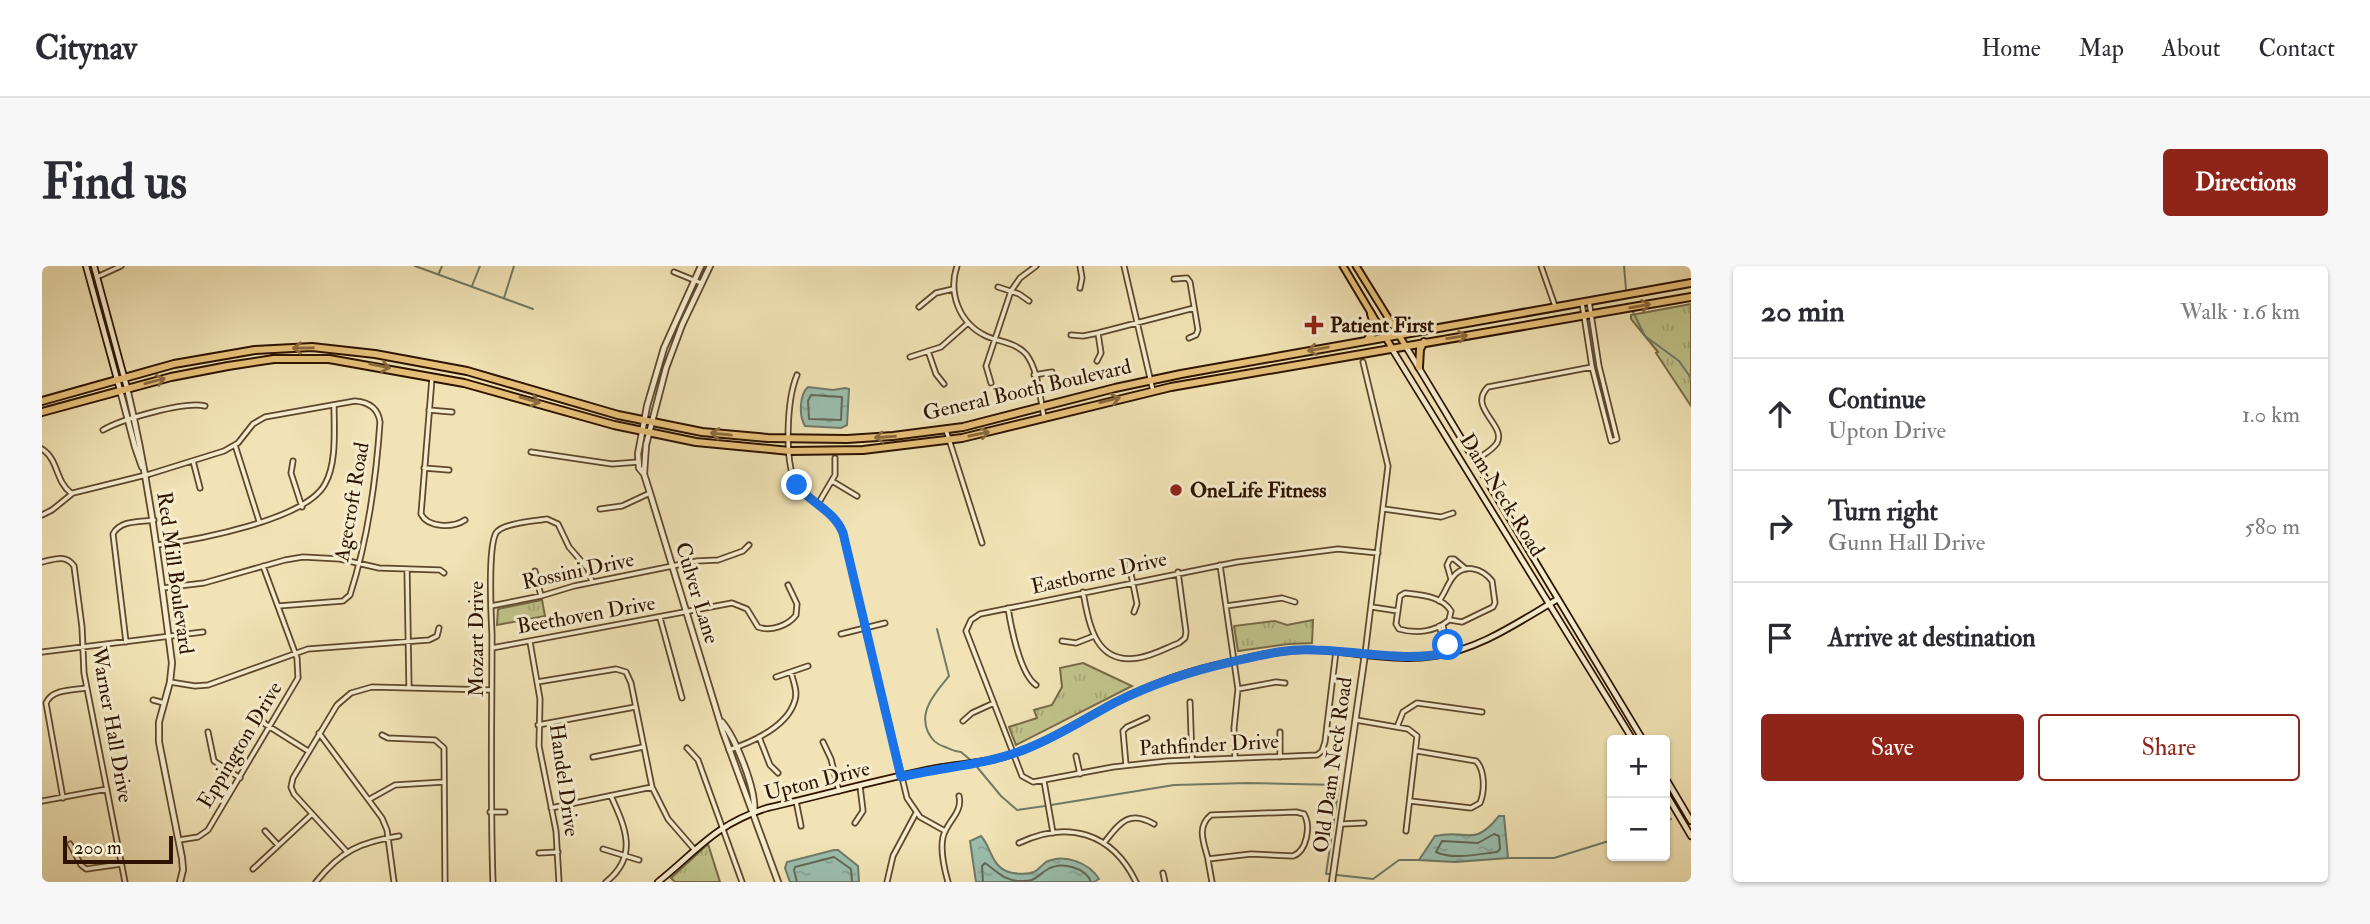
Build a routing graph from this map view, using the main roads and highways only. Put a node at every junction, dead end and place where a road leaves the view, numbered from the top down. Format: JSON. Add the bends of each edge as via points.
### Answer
{"nodes":[{"id":1,"x":86,"y":266,"type":"edge"},
{"id":2,"x":94,"y":266,"type":"edge"},
{"id":3,"x":701,"y":266,"type":"edge"},
{"id":4,"x":710,"y":266,"type":"edge"},
{"id":5,"x":1343,"y":266,"type":"edge"},
{"id":6,"x":1356,"y":266,"type":"edge"},
{"id":7,"x":1691,"y":283,"type":"edge"},
{"id":8,"x":1691,"y":297,"type":"edge"},
{"id":9,"x":1371,"y":314,"type":"junction"},
{"id":10,"x":1398,"y":334,"type":"junction"},
{"id":11,"x":1385,"y":337,"type":"junction"},
{"id":12,"x":1367,"y":340,"type":"junction"},
{"id":13,"x":1424,"y":342,"type":"junction"},
{"id":14,"x":1405,"y":345,"type":"junction"},
{"id":15,"x":1392,"y":348,"type":"junction"},
{"id":16,"x":1419,"y":367,"type":"junction"},
{"id":17,"x":121,"y":378,"type":"junction"},
{"id":18,"x":124,"y":389,"type":"junction"},
{"id":19,"x":42,"y":401,"type":"edge"},
{"id":20,"x":42,"y":412,"type":"edge"},
{"id":21,"x":648,"y":421,"type":"junction"},
{"id":22,"x":646,"y":433,"type":"junction"},
{"id":23,"x":1474,"y":461,"type":"junction"},
{"id":24,"x":1466,"y":467,"type":"junction"},
{"id":25,"x":644,"y":474,"type":"junction"},
{"id":26,"x":145,"y":475,"type":"junction"},
{"id":27,"x":1558,"y":599,"type":"junction"},
{"id":28,"x":1551,"y":603,"type":"junction"},
{"id":29,"x":1365,"y":654,"type":"junction"},
{"id":30,"x":1630,"y":720,"type":"junction"},
{"id":31,"x":721,"y":721,"type":"junction"},
{"id":32,"x":1623,"y":723,"type":"junction"},
{"id":33,"x":1630,"y":735,"type":"edge"},
{"id":34,"x":1640,"y":735,"type":"edge"},
{"id":35,"x":1670,"y":785,"type":"edge"},
{"id":36,"x":1669,"y":798,"type":"edge"},
{"id":37,"x":754,"y":813,"type":"junction"},
{"id":38,"x":1691,"y":821,"type":"edge"},
{"id":39,"x":1691,"y":835,"type":"edge"},
{"id":40,"x":180,"y":882,"type":"edge"},
{"id":41,"x":658,"y":882,"type":"edge"},
{"id":42,"x":778,"y":882,"type":"edge"},
{"id":43,"x":1332,"y":882,"type":"edge"}],
"edges":[{"from":1,"to":17,"type":"main road"},
{"from":2,"to":17,"type":"main road"},
{"from":3,"to":21,"type":"main road","via":[[664,348]]},
{"from":4,"to":21,"type":"main road","via":[[672,350]]},
{"from":5,"to":9,"type":"main road","name":"Dam Neck Road"},
{"from":6,"to":10,"type":"main road","name":"Dam Neck Road"},
{"from":7,"to":10,"type":"highway","name":"General Booth Boulevard"},
{"from":13,"to":8,"type":"highway","name":"General Booth Boulevard","one_way":true},
{"from":9,"to":11,"type":"main road","name":"Dam Neck Road"},
{"from":9,"to":12,"type":"highway","via":[[1375,327]]},
{"from":10,"to":11,"type":"highway","name":"General Booth Boulevard"},
{"from":10,"to":14,"type":"main road","name":"Dam Neck Road"},
{"from":11,"to":12,"type":"highway","name":"General Booth Boulevard"},
{"from":11,"to":15,"type":"main road","name":"Dam Neck Road"},
{"from":12,"to":21,"type":"highway","name":"General Booth Boulevard","one_way":true,"via":[[1151,380],[946,430],[789,439],[721,434]]},
{"from":13,"to":14,"type":"highway","name":"General Booth Boulevard"},
{"from":13,"to":16,"type":"highway"},
{"from":14,"to":15,"type":"highway","name":"General Booth Boulevard"},
{"from":14,"to":16,"type":"main road","name":"Dam Neck Road"},
{"from":22,"to":15,"type":"highway","name":"General Booth Boulevard","one_way":true,"via":[[790,451],[863,450],[948,440],[1153,391]]},
{"from":15,"to":24,"type":"main road","name":"Dam Neck Road"},
{"from":16,"to":23,"type":"main road","name":"Dam Neck Road"},
{"from":17,"to":18,"type":"main road"},
{"from":17,"to":19,"type":"highway","name":"General Booth Boulevard"},
{"from":21,"to":17,"type":"highway","name":"General Booth Boulevard","one_way":true,"via":[[467,371],[329,348],[255,350]]},
{"from":18,"to":20,"type":"highway","name":"General Booth Boulevard"},
{"from":18,"to":22,"type":"highway","name":"General Booth Boulevard","one_way":true,"via":[[228,366],[291,358],[349,361],[483,387]]},
{"from":18,"to":26,"type":"main road","name":"Red Mill Boulevard"},
{"from":18,"to":26,"type":"main road","name":"Red Mill Boulevard"},
{"from":21,"to":22,"type":"main road"},
{"from":22,"to":25,"type":"main road","name":"Culver Lane"},
{"from":22,"to":25,"type":"main road","name":"Culver Lane","via":[[639,462]]},
{"from":23,"to":24,"type":"main road"},
{"from":23,"to":27,"type":"main road","name":"Dam Neck Road"},
{"from":24,"to":28,"type":"main road","name":"Dam Neck Road"},
{"from":25,"to":31,"type":"main road","name":"Culver Lane"},
{"from":26,"to":40,"type":"main road","name":"Red Mill Boulevard","via":[[172,663],[159,742],[183,870]]},
{"from":27,"to":28,"type":"main road","name":"Upton Drive"},
{"from":27,"to":30,"type":"main road","name":"Dam Neck Road"},
{"from":28,"to":29,"type":"main road","name":"Upton Drive","via":[[1471,647],[1406,657]]},
{"from":28,"to":32,"type":"main road","name":"Dam Neck Road"},
{"from":29,"to":37,"type":"main road","name":"Upton Drive","via":[[1294,650],[1234,661],[1132,694],[1013,754]]},
{"from":29,"to":43,"type":"main road","name":"Old Dam Neck Road"},
{"from":30,"to":32,"type":"main road"},
{"from":30,"to":34,"type":"main road","name":"Dam Neck Road"},
{"from":31,"to":37,"type":"main road","name":"Culver Lane"},
{"from":31,"to":37,"type":"main road","name":"Culver Lane","via":[[736,747]]},
{"from":32,"to":33,"type":"main road","name":"Dam Neck Road"},
{"from":35,"to":38,"type":"main road"},
{"from":36,"to":39,"type":"main road"},
{"from":37,"to":41,"type":"main road","name":"Upton Drive","via":[[723,827]]},
{"from":37,"to":42,"type":"main road","name":"Culver Lane"}]}
